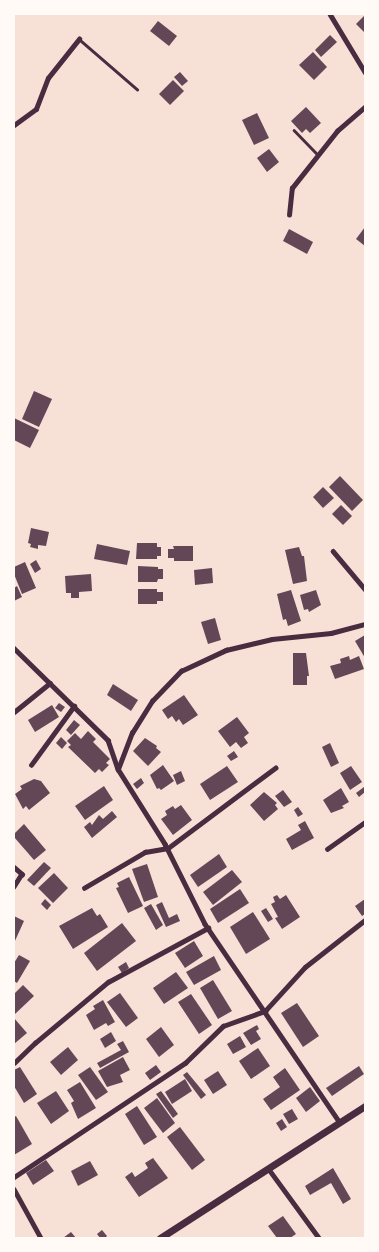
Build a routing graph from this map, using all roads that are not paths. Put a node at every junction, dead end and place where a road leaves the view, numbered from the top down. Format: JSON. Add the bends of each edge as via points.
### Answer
{"nodes":[{"id":1,"x":330,"y":14,"type":"edge"},
{"id":2,"x":79,"y":39,"type":"joint"},
{"id":3,"x":365,"y":72,"type":"edge"},
{"id":4,"x":137,"y":89,"type":"dead end"},
{"id":5,"x":365,"y":107,"type":"edge"},
{"id":6,"x":14,"y":125,"type":"edge"},
{"id":7,"x":294,"y":130,"type":"dead end"},
{"id":8,"x":318,"y":156,"type":"junction"},
{"id":9,"x":289,"y":215,"type":"dead end"},
{"id":10,"x":333,"y":551,"type":"dead end"},
{"id":11,"x":365,"y":589,"type":"edge"},
{"id":12,"x":365,"y":624,"type":"edge"},
{"id":13,"x":14,"y":648,"type":"edge"},
{"id":14,"x":50,"y":683,"type":"junction"},
{"id":15,"x":74,"y":706,"type":"junction"},
{"id":16,"x":14,"y":712,"type":"edge"},
{"id":17,"x":32,"y":765,"type":"dead end"},
{"id":18,"x":275,"y":768,"type":"dead end"},
{"id":19,"x":118,"y":769,"type":"junction"},
{"id":20,"x":365,"y":822,"type":"edge"},
{"id":21,"x":168,"y":848,"type":"junction"},
{"id":22,"x":326,"y":849,"type":"dead end"},
{"id":23,"x":14,"y":867,"type":"edge"},
{"id":24,"x":14,"y":887,"type":"edge"},
{"id":25,"x":84,"y":888,"type":"dead end"},
{"id":26,"x":365,"y":920,"type":"edge"},
{"id":27,"x":208,"y":928,"type":"junction"},
{"id":28,"x":265,"y":1011,"type":"junction"},
{"id":29,"x":14,"y":1063,"type":"edge"},
{"id":30,"x":365,"y":1106,"type":"edge"},
{"id":31,"x":340,"y":1123,"type":"junction"},
{"id":32,"x":268,"y":1168,"type":"junction"},
{"id":33,"x":14,"y":1177,"type":"edge"},
{"id":34,"x":14,"y":1189,"type":"edge"},
{"id":35,"x":41,"y":1238,"type":"edge"},
{"id":36,"x":160,"y":1238,"type":"edge"},
{"id":37,"x":319,"y":1238,"type":"edge"}],
"edges":[{"from":1,"to":3,"type":"street"},
{"from":2,"to":4,"type":"lane"},
{"from":2,"to":6,"type":"street","via":[[48,78],[36,110]]},
{"from":5,"to":8,"type":"street","via":[[337,131]]},
{"from":7,"to":8,"type":"lane"},
{"from":8,"to":9,"type":"street","via":[[292,188]]},
{"from":10,"to":11,"type":"street"},
{"from":12,"to":19,"type":"street","via":[[348,630],[272,639],[226,650],[181,670],[152,701],[132,733]]},
{"from":13,"to":14,"type":"street"},
{"from":14,"to":15,"type":"street"},
{"from":14,"to":16,"type":"street"},
{"from":15,"to":17,"type":"street"},
{"from":15,"to":19,"type":"street","via":[[108,740]]},
{"from":18,"to":21,"type":"street"},
{"from":19,"to":21,"type":"street"},
{"from":20,"to":22,"type":"street"},
{"from":21,"to":25,"type":"street","via":[[145,852]]},
{"from":21,"to":27,"type":"street"},
{"from":23,"to":24,"type":"street","via":[[22,874]]},
{"from":26,"to":28,"type":"street","via":[[304,967]]},
{"from":27,"to":28,"type":"street"},
{"from":27,"to":29,"type":"street","via":[[108,982]]},
{"from":28,"to":31,"type":"street"},
{"from":28,"to":33,"type":"street","via":[[223,1026],[186,1062]]},
{"from":30,"to":31,"type":"main road"},
{"from":31,"to":32,"type":"main road"},
{"from":32,"to":36,"type":"main road"},
{"from":32,"to":37,"type":"street"},
{"from":34,"to":35,"type":"street"}]}
